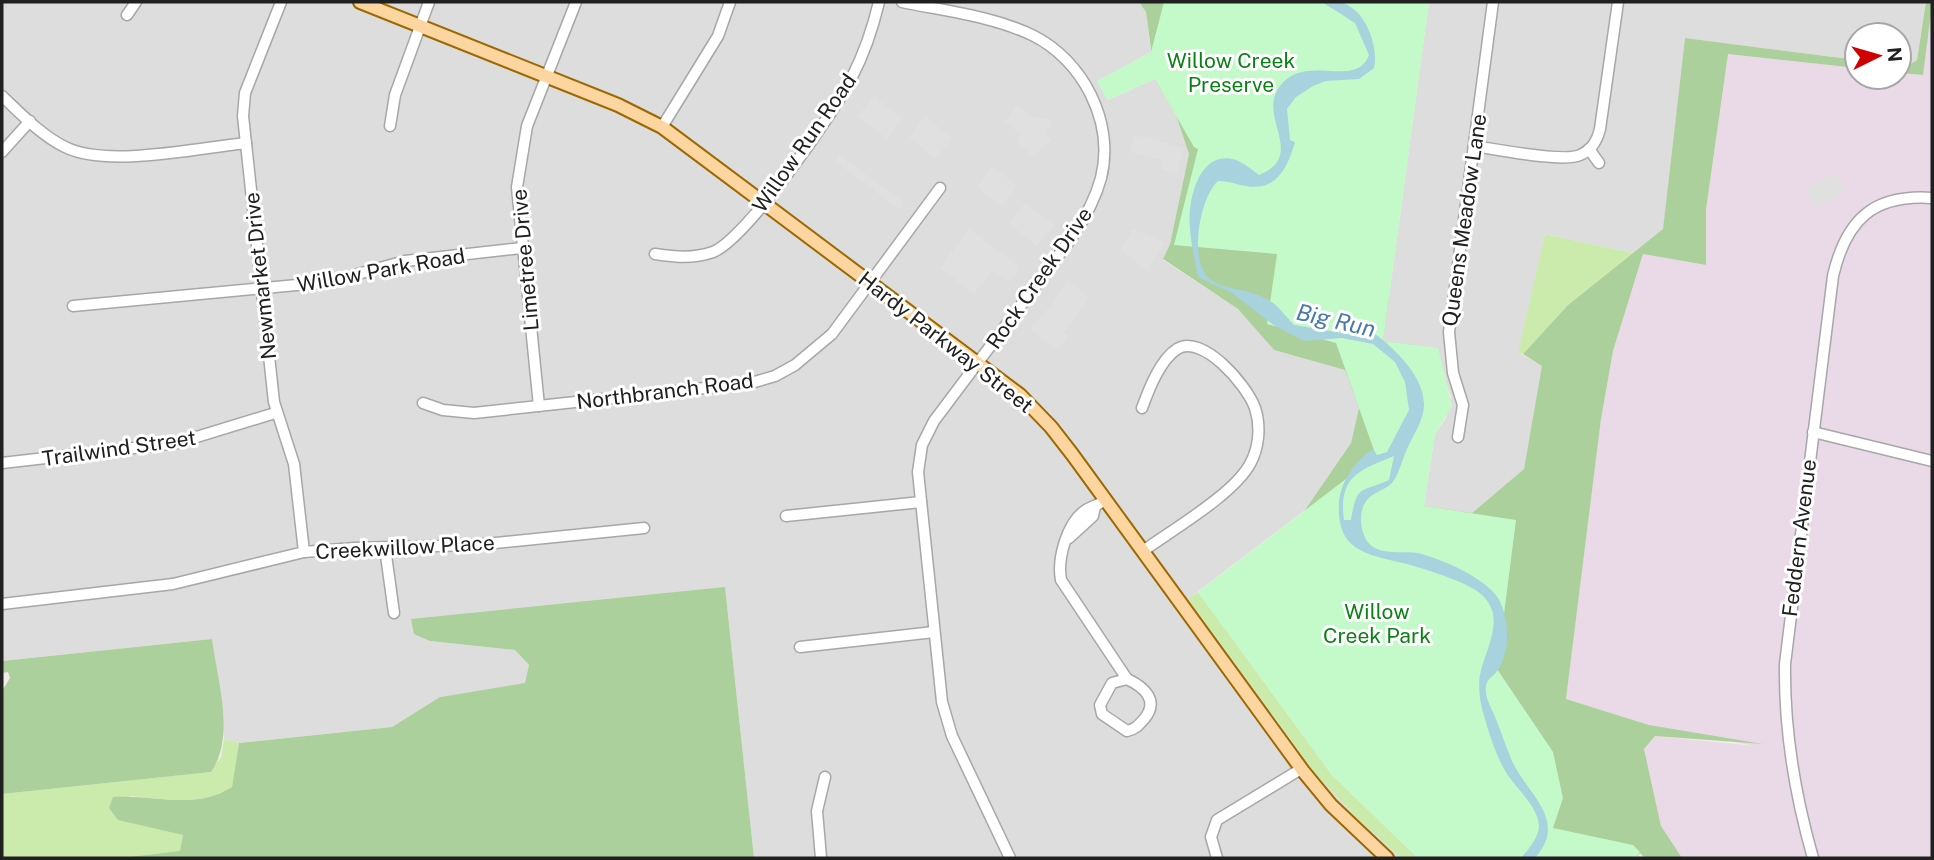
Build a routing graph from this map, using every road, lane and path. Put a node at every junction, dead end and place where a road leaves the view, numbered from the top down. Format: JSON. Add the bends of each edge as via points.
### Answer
{"nodes":[{"id":1,"x":136,"y":2,"type":"edge"},
{"id":2,"x":281,"y":2,"type":"edge"},
{"id":3,"x":360,"y":2,"type":"edge"},
{"id":4,"x":429,"y":2,"type":"edge"},
{"id":5,"x":576,"y":2,"type":"edge"},
{"id":6,"x":730,"y":2,"type":"edge"},
{"id":7,"x":879,"y":2,"type":"edge"},
{"id":8,"x":902,"y":2,"type":"edge"},
{"id":9,"x":1493,"y":2,"type":"edge"},
{"id":10,"x":1618,"y":2,"type":"edge"},
{"id":11,"x":127,"y":15,"type":"dead end"},
{"id":12,"x":419,"y":26,"type":"junction"},
{"id":13,"x":545,"y":77,"type":"junction"},
{"id":14,"x":2,"y":96,"type":"edge"},
{"id":15,"x":30,"y":121,"type":"junction"},
{"id":16,"x":390,"y":126,"type":"dead end"},
{"id":17,"x":662,"y":127,"type":"junction"},
{"id":18,"x":246,"y":144,"type":"junction"},
{"id":19,"x":1474,"y":146,"type":"junction"},
{"id":20,"x":1589,"y":149,"type":"junction"},
{"id":21,"x":2,"y":152,"type":"edge"},
{"id":22,"x":1600,"y":163,"type":"dead end"},
{"id":23,"x":940,"y":188,"type":"dead end"},
{"id":24,"x":1932,"y":198,"type":"edge"},
{"id":25,"x":764,"y":203,"type":"junction"},
{"id":26,"x":522,"y":248,"type":"junction"},
{"id":27,"x":655,"y":254,"type":"dead end"},
{"id":28,"x":870,"y":283,"type":"junction"},
{"id":29,"x":262,"y":290,"type":"junction"},
{"id":30,"x":73,"y":306,"type":"dead end"},
{"id":31,"x":979,"y":362,"type":"junction"},
{"id":32,"x":422,"y":403,"type":"dead end"},
{"id":33,"x":539,"y":406,"type":"junction"},
{"id":34,"x":1142,"y":408,"type":"dead end"},
{"id":35,"x":275,"y":413,"type":"junction"},
{"id":36,"x":1813,"y":432,"type":"junction"},
{"id":37,"x":1458,"y":437,"type":"dead end"},
{"id":38,"x":1932,"y":461,"type":"edge"},
{"id":39,"x":2,"y":463,"type":"edge"},
{"id":40,"x":921,"y":502,"type":"junction"},
{"id":41,"x":1100,"y":504,"type":"junction"},
{"id":42,"x":786,"y":516,"type":"dead end"},
{"id":43,"x":644,"y":528,"type":"dead end"},
{"id":44,"x":386,"y":548,"type":"junction"},
{"id":45,"x":1143,"y":551,"type":"junction"},
{"id":46,"x":304,"y":552,"type":"junction"},
{"id":47,"x":2,"y":604,"type":"edge"},
{"id":48,"x":394,"y":613,"type":"dead end"},
{"id":49,"x":934,"y":632,"type":"junction"},
{"id":50,"x":800,"y":647,"type":"dead end"},
{"id":51,"x":1127,"y":678,"type":"junction"},
{"id":52,"x":1301,"y":769,"type":"junction"},
{"id":53,"x":825,"y":777,"type":"dead end"},
{"id":54,"x":821,"y":858,"type":"edge"},
{"id":55,"x":1010,"y":858,"type":"edge"},
{"id":56,"x":1217,"y":858,"type":"edge"},
{"id":57,"x":1387,"y":858,"type":"edge"},
{"id":58,"x":1813,"y":858,"type":"edge"}],
"edges":[{"from":1,"to":11,"type":"street"},
{"from":2,"to":18,"type":"street","name":"Newmarket Drive","via":[[246,93]]},
{"from":3,"to":12,"type":"main road","name":"Hardy Parkway Street"},
{"from":4,"to":12,"type":"street"},
{"from":5,"to":13,"type":"street","name":"Limetree Drive"},
{"from":6,"to":17,"type":"street","via":[[718,36]]},
{"from":7,"to":25,"type":"street","name":"Willow Run Road","via":[[845,91]]},
{"from":8,"to":31,"type":"street","name":"Rock Creek Drive","via":[[1016,28],[1045,42],[1079,74],[1100,118],[1103,165],[1090,209]]},
{"from":9,"to":19,"type":"street","name":"Queens Meadow Lane"},
{"from":10,"to":20,"type":"street","via":[[1600,129]]},
{"from":12,"to":13,"type":"main road","name":"Hardy Parkway Street"},
{"from":12,"to":16,"type":"street","via":[[395,95]]},
{"from":13,"to":17,"type":"main road","name":"Hardy Parkway Street"},
{"from":13,"to":26,"type":"street","name":"Limetree Drive","via":[[527,126],[519,166],[517,208]]},
{"from":14,"to":15,"type":"street"},
{"from":15,"to":18,"type":"street","via":[[64,147],[99,157]]},
{"from":15,"to":21,"type":"street"},
{"from":17,"to":25,"type":"main road","name":"Hardy Parkway Street"},
{"from":18,"to":29,"type":"street","name":"Newmarket Drive"},
{"from":19,"to":20,"type":"street","via":[[1561,157],[1579,156]]},
{"from":19,"to":37,"type":"street","name":"Queens Meadow Lane","via":[[1449,332],[1452,373],[1463,405]]},
{"from":20,"to":22,"type":"street"},
{"from":23,"to":28,"type":"street","name":"Northbranch Road"},
{"from":24,"to":36,"type":"street","name":"Feddern Avenue","via":[[1901,197],[1873,208],[1856,222],[1840,247]]},
{"from":25,"to":27,"type":"street","name":"Willow Run Road","via":[[757,215],[716,251],[685,258]]},
{"from":25,"to":28,"type":"main road","name":"Hardy Parkway Street"},
{"from":26,"to":29,"type":"street","name":"Willow Park Road","via":[[405,261],[340,280]]},
{"from":26,"to":33,"type":"street","name":"Limetree Drive"},
{"from":28,"to":31,"type":"main road","name":"Hardy Parkway Street"},
{"from":28,"to":33,"type":"street","name":"Northbranch Road","via":[[816,350],[775,376],[728,386]]},
{"from":29,"to":30,"type":"street","name":"Willow Park Road"},
{"from":29,"to":35,"type":"street","name":"Newmarket Drive"},
{"from":31,"to":40,"type":"street","name":"Rock Creek Drive","via":[[934,421],[922,445],[918,472]]},
{"from":31,"to":41,"type":"main road","name":"Hardy Parkway Street","via":[[1051,427]]},
{"from":32,"to":33,"type":"street","name":"Northbranch Road","via":[[474,413]]},
{"from":34,"to":45,"type":"street","via":[[1169,355],[1182,346],[1196,346],[1240,382],[1255,407],[1258,436],[1243,476]]},
{"from":35,"to":39,"type":"street","name":"Trailwind Street","via":[[177,443]]},
{"from":35,"to":46,"type":"street","name":"Newmarket Drive","via":[[294,464]]},
{"from":36,"to":38,"type":"street"},
{"from":36,"to":58,"type":"street","name":"Feddern Avenue","via":[[1790,609],[1784,700],[1796,792]]},
{"from":40,"to":42,"type":"street"},
{"from":40,"to":49,"type":"street","name":"Rock Creek Drive"},
{"from":41,"to":45,"type":"main road","name":"Hardy Parkway Street"},
{"from":41,"to":51,"type":"street","via":[[1086,510],[1070,528],[1059,556],[1061,580]]},
{"from":43,"to":44,"type":"street","name":"Creekwillow Place","via":[[475,545]]},
{"from":44,"to":46,"type":"street","name":"Creekwillow Place"},
{"from":44,"to":48,"type":"street"},
{"from":45,"to":52,"type":"main road","name":"Hardy Parkway Street"},
{"from":46,"to":47,"type":"street","name":"Creekwillow Place","via":[[173,584]]},
{"from":49,"to":50,"type":"street"},
{"from":49,"to":55,"type":"street","name":"Rock Creek Drive","via":[[942,702],[952,736]]},
{"from":51,"to":51,"type":"street","via":[[1152,701],[1152,709],[1136,729],[1127,732],[1102,714],[1100,705],[1112,683]]},
{"from":52,"to":56,"type":"street","via":[[1217,820],[1211,837]]},
{"from":52,"to":57,"type":"main road","name":"Hardy Parkway Street"},
{"from":53,"to":54,"type":"street","via":[[817,811]]}]}
